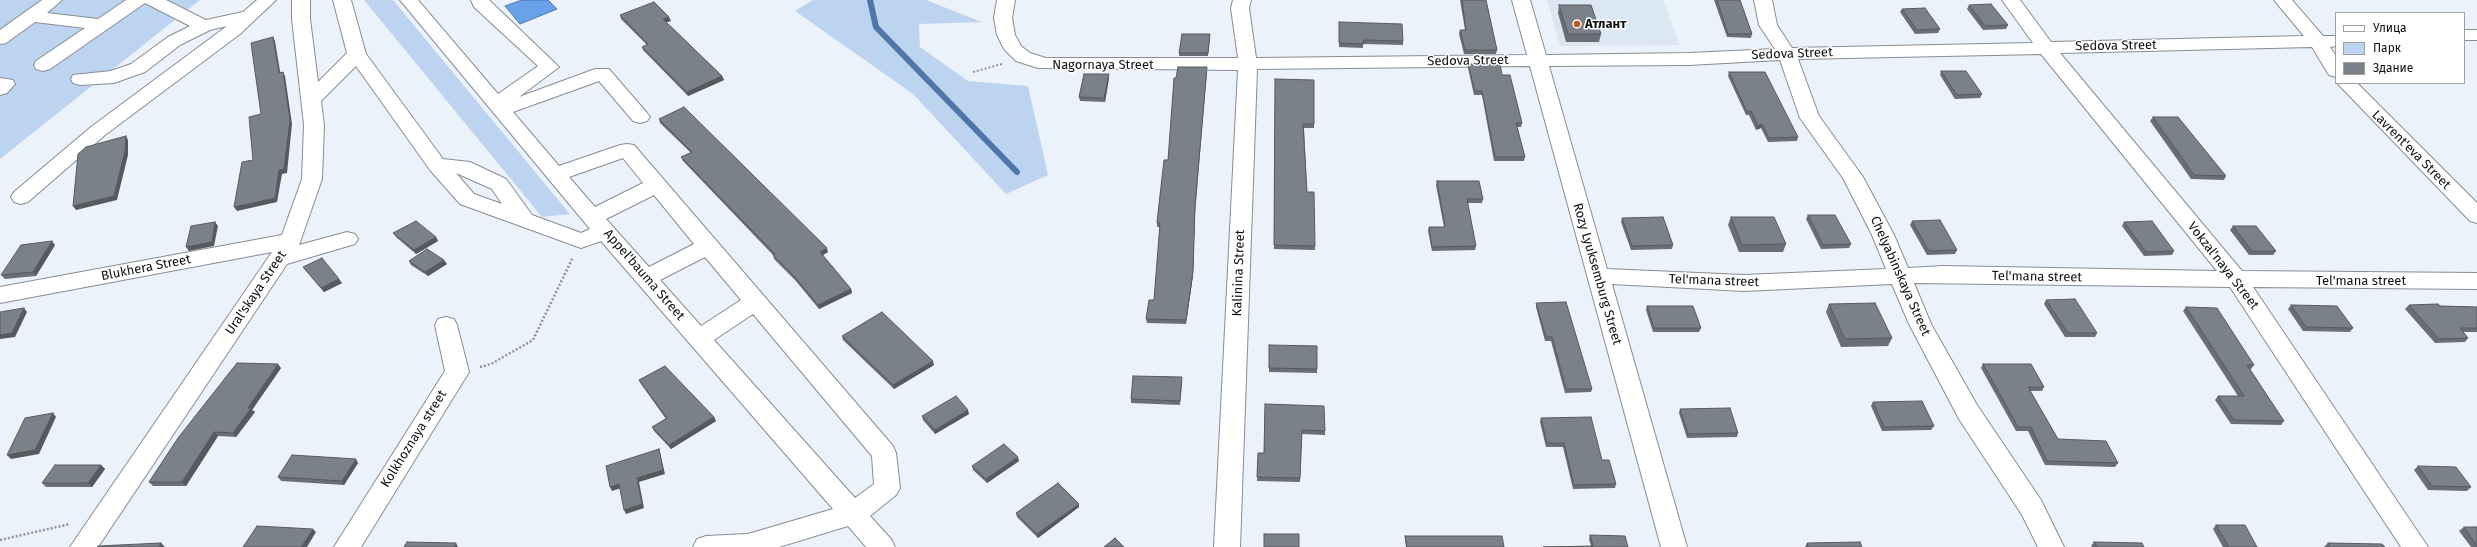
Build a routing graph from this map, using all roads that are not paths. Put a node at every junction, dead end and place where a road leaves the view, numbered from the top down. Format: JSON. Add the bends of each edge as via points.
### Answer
{"nodes":[{"id":1,"x":53,"y":0,"type":"edge"},
{"id":2,"x":138,"y":0,"type":"edge"},
{"id":3,"x":152,"y":0,"type":"edge"},
{"id":4,"x":268,"y":0,"type":"edge"},
{"id":5,"x":301,"y":0,"type":"edge"},
{"id":6,"x":342,"y":0,"type":"edge"},
{"id":7,"x":409,"y":0,"type":"edge"},
{"id":8,"x":480,"y":0,"type":"edge"},
{"id":9,"x":1006,"y":0,"type":"edge"},
{"id":10,"x":1242,"y":0,"type":"edge"},
{"id":11,"x":1521,"y":0,"type":"edge"},
{"id":12,"x":1763,"y":0,"type":"edge"},
{"id":13,"x":2011,"y":0,"type":"edge"},
{"id":14,"x":2283,"y":0,"type":"edge"},
{"id":15,"x":32,"y":16,"type":"junction"},
{"id":16,"x":248,"y":16,"type":"junction"},
{"id":17,"x":102,"y":25,"type":"junction"},
{"id":18,"x":204,"y":26,"type":"junction"},
{"id":19,"x":2465,"y":35,"type":"edge"},
{"id":20,"x":2477,"y":35,"type":"edge"},
{"id":21,"x":1,"y":38,"type":"edge"},
{"id":22,"x":2327,"y":42,"type":"edge"},
{"id":23,"x":2045,"y":47,"type":"junction"},
{"id":24,"x":357,"y":54,"type":"junction"},
{"id":25,"x":1786,"y":54,"type":"junction"},
{"id":26,"x":2335,"y":54,"type":"edge"},
{"id":27,"x":1538,"y":60,"type":"junction"},
{"id":28,"x":1248,"y":64,"type":"junction"},
{"id":29,"x":43,"y":65,"type":"dead end"},
{"id":30,"x":2335,"y":68,"type":"edge"},
{"id":31,"x":80,"y":80,"type":"dead end"},
{"id":32,"x":0,"y":84,"type":"edge"},
{"id":33,"x":2347,"y":84,"type":"edge"},
{"id":34,"x":2368,"y":84,"type":"edge"},
{"id":35,"x":0,"y":89,"type":"edge"},
{"id":36,"x":311,"y":100,"type":"junction"},
{"id":37,"x":499,"y":107,"type":"junction"},
{"id":38,"x":640,"y":117,"type":"dead end"},
{"id":39,"x":2392,"y":130,"type":"junction"},
{"id":40,"x":437,"y":165,"type":"junction"},
{"id":41,"x":555,"y":175,"type":"junction"},
{"id":42,"x":656,"y":185,"type":"junction"},
{"id":43,"x":21,"y":197,"type":"dead end"},
{"id":44,"x":2477,"y":216,"type":"edge"},
{"id":45,"x":525,"y":220,"type":"junction"},
{"id":46,"x":599,"y":224,"type":"junction"},
{"id":47,"x":348,"y":239,"type":"dead end"},
{"id":48,"x":708,"y":246,"type":"junction"},
{"id":49,"x":286,"y":249,"type":"junction"},
{"id":50,"x":1598,"y":276,"type":"junction"},
{"id":51,"x":1898,"y":276,"type":"junction"},
{"id":52,"x":646,"y":278,"type":"junction"},
{"id":53,"x":2237,"y":280,"type":"junction"},
{"id":54,"x":2477,"y":282,"type":"edge"},
{"id":55,"x":0,"y":295,"type":"edge"},
{"id":56,"x":756,"y":301,"type":"junction"},
{"id":57,"x":446,"y":325,"type":"dead end"},
{"id":58,"x":699,"y":338,"type":"junction"},
{"id":59,"x":854,"y":514,"type":"junction"},
{"id":60,"x":83,"y":547,"type":"edge"},
{"id":61,"x":347,"y":547,"type":"edge"},
{"id":62,"x":706,"y":547,"type":"edge"},
{"id":63,"x":882,"y":547,"type":"edge"},
{"id":64,"x":1227,"y":547,"type":"edge"},
{"id":65,"x":1674,"y":547,"type":"edge"},
{"id":66,"x":2051,"y":547,"type":"edge"},
{"id":67,"x":2415,"y":547,"type":"edge"}],
"edges":[{"from":1,"to":15,"type":"street"},
{"from":2,"to":17,"type":"street"},
{"from":3,"to":18,"type":"street"},
{"from":4,"to":16,"type":"street"},
{"from":5,"to":36,"type":"street","name":"Ural'skaya Street"},
{"from":6,"to":24,"type":"street"},
{"from":7,"to":37,"type":"street","name":"Appel'bauma Street"},
{"from":8,"to":37,"type":"street","via":[[480,3],[550,67]]},
{"from":9,"to":28,"type":"street","name":"Nagornaya Street","via":[[1003,18],[1006,35],[1013,49],[1023,57],[1045,64]]},
{"from":10,"to":28,"type":"street","name":"Kalinina Street","via":[[1240,8]]},
{"from":11,"to":27,"type":"street","name":"Rozy Lyuksemburg Street"},
{"from":12,"to":25,"type":"street","name":"Chelyabinskaya Street","via":[[1768,25]]},
{"from":13,"to":23,"type":"street","name":"Vokzal'naya Street"},
{"from":14,"to":22,"type":"street"},
{"from":15,"to":17,"type":"street"},
{"from":15,"to":21,"type":"street"},
{"from":16,"to":18,"type":"street"},
{"from":16,"to":43,"type":"street","via":[[234,30],[98,131]]},
{"from":17,"to":29,"type":"street"},
{"from":18,"to":31,"type":"street","via":[[174,41],[138,68],[114,77]]},
{"from":19,"to":20,"type":"street"},
{"from":22,"to":23,"type":"street","name":"Sedova Street"},
{"from":22,"to":26,"type":"street"},
{"from":22,"to":30,"type":"street"},
{"from":23,"to":25,"type":"street","name":"Sedova Street"},
{"from":23,"to":53,"type":"street","name":"Vokzal'naya Street"},
{"from":24,"to":36,"type":"street"},
{"from":24,"to":40,"type":"street"},
{"from":25,"to":27,"type":"street","name":"Sedova Street","via":[[1689,59]]},
{"from":25,"to":51,"type":"street","name":"Chelyabinskaya Street","via":[[1810,118],[1853,177],[1883,235]]},
{"from":27,"to":28,"type":"street","name":"Sedova Street"},
{"from":27,"to":50,"type":"street","name":"Rozy Lyuksemburg Street"},
{"from":28,"to":64,"type":"street","name":"Kalinina Street"},
{"from":32,"to":35,"type":"street","via":[[6,84]]},
{"from":33,"to":39,"type":"street","name":"Lavrent'eva Street"},
{"from":34,"to":39,"type":"street","via":[[2394,114]]},
{"from":36,"to":49,"type":"street","name":"Ural'skaya Street","via":[[314,125],[312,179]]},
{"from":37,"to":38,"type":"street","via":[[602,73]]},
{"from":37,"to":41,"type":"street","name":"Appel'bauma Street"},
{"from":39,"to":44,"type":"street","name":"Lavrent'eva Street"},
{"from":40,"to":45,"type":"street","via":[[466,199]]},
{"from":40,"to":45,"type":"street","via":[[463,167],[499,184]]},
{"from":41,"to":42,"type":"street","via":[[627,150]]},
{"from":41,"to":46,"type":"street","name":"Appel'bauma Street"},
{"from":42,"to":46,"type":"street"},
{"from":42,"to":48,"type":"street"},
{"from":45,"to":46,"type":"street","via":[[581,241]]},
{"from":46,"to":52,"type":"street","name":"Appel'bauma Street"},
{"from":47,"to":49,"type":"street","name":"Blukhera Street"},
{"from":48,"to":52,"type":"street"},
{"from":48,"to":56,"type":"street"},
{"from":49,"to":55,"type":"street","name":"Blukhera Street"},
{"from":49,"to":60,"type":"street","name":"Ural'skaya Street"},
{"from":50,"to":51,"type":"street","name":"Tel'mana street","via":[[1744,283]]},
{"from":50,"to":65,"type":"street","name":"Rozy Lyuksemburg Street"},
{"from":51,"to":53,"type":"street","name":"Tel'mana street","via":[[1943,274]]},
{"from":51,"to":66,"type":"street","name":"Chelyabinskaya Street","via":[[1920,324],[1968,412],[2032,508]]},
{"from":52,"to":58,"type":"street","name":"Appel'bauma Street"},
{"from":53,"to":54,"type":"street","name":"Tel'mana street"},
{"from":53,"to":67,"type":"street","name":"Vokzal'naya Street"},
{"from":56,"to":58,"type":"street"},
{"from":56,"to":59,"type":"street","via":[[884,453],[887,488]]},
{"from":57,"to":61,"type":"street","name":"Kolkhoznaya street","via":[[456,372]]},
{"from":58,"to":59,"type":"street","name":"Appel'bauma Street"},
{"from":59,"to":62,"type":"street","via":[[748,545]]},
{"from":59,"to":63,"type":"street","name":"Appel'bauma Street"}]}
